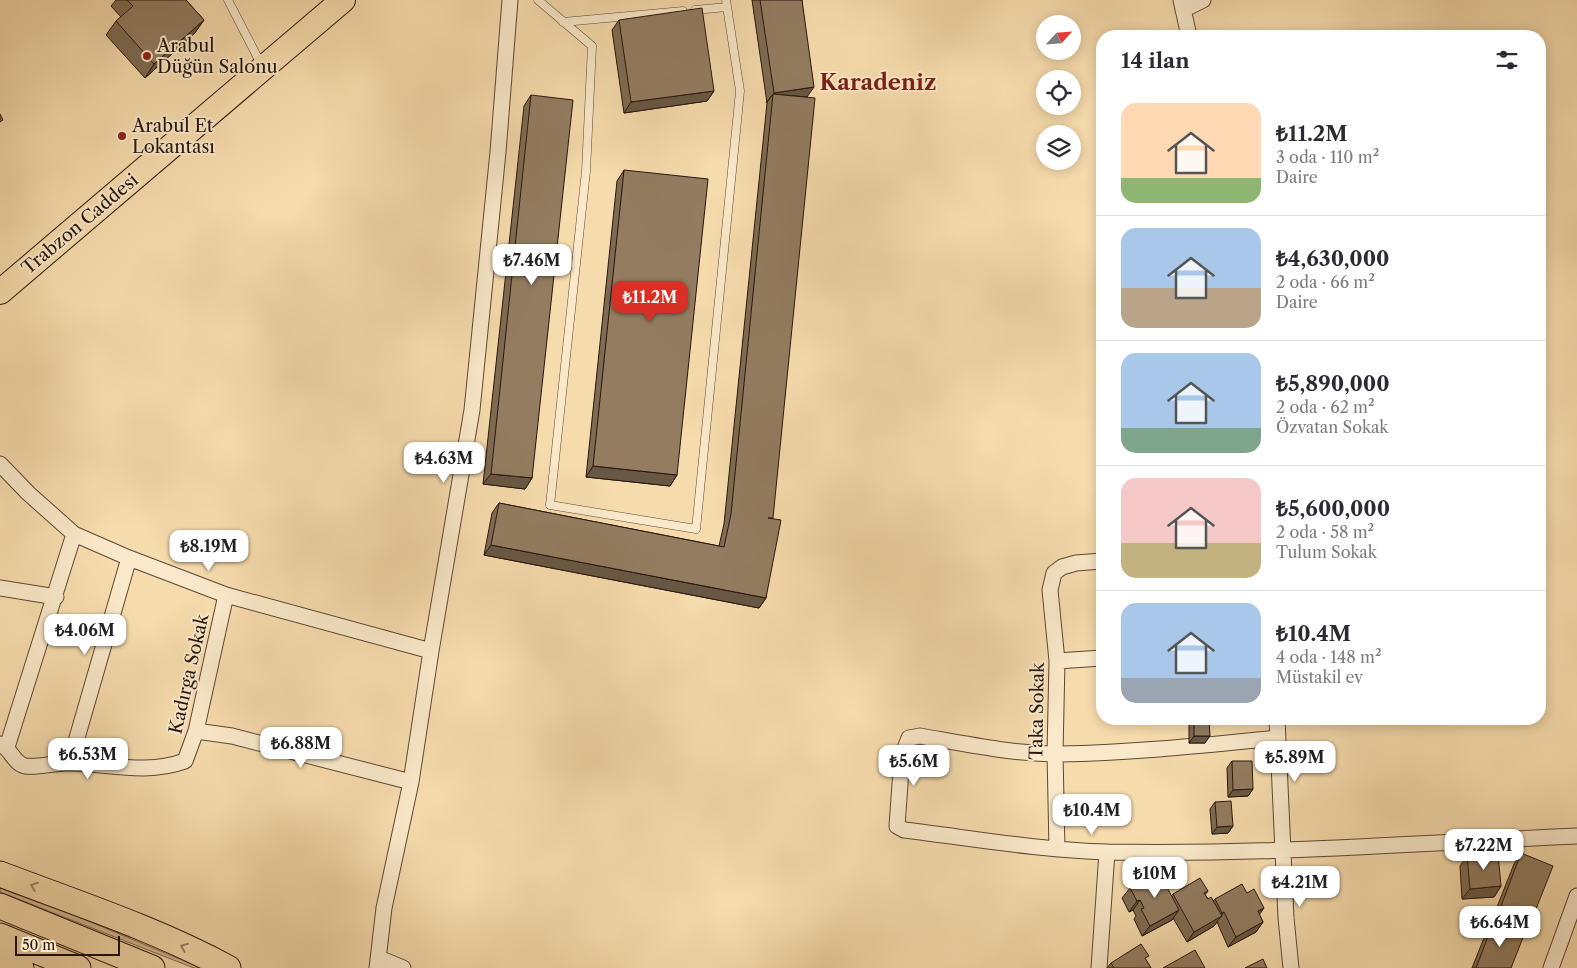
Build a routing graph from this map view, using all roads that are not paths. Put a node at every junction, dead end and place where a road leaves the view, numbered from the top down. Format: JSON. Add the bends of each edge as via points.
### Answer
{"nodes":[{"id":1,"x":228,"y":0,"type":"edge"},
{"id":2,"x":343,"y":0,"type":"edge"},
{"id":3,"x":510,"y":0,"type":"edge"},
{"id":4,"x":538,"y":0,"type":"edge"},
{"id":5,"x":1203,"y":0,"type":"edge"},
{"id":6,"x":726,"y":4,"type":"edge"},
{"id":7,"x":1182,"y":5,"type":"edge"},
{"id":8,"x":563,"y":22,"type":"junction"},
{"id":9,"x":1188,"y":30,"type":"edge"},
{"id":10,"x":264,"y":70,"type":"junction"},
{"id":11,"x":0,"y":292,"type":"edge"},
{"id":12,"x":0,"y":464,"type":"edge"},
{"id":13,"x":74,"y":534,"type":"junction"},
{"id":14,"x":130,"y":558,"type":"junction"},
{"id":15,"x":1096,"y":561,"type":"edge"},
{"id":16,"x":0,"y":588,"type":"edge"},
{"id":17,"x":226,"y":595,"type":"junction"},
{"id":18,"x":56,"y":598,"type":"junction"},
{"id":19,"x":430,"y":651,"type":"junction"},
{"id":20,"x":1096,"y":658,"type":"edge"},
{"id":21,"x":1057,"y":661,"type":"junction"},
{"id":22,"x":1277,"y":725,"type":"edge"},
{"id":23,"x":196,"y":731,"type":"junction"},
{"id":24,"x":1278,"y":738,"type":"junction"},
{"id":25,"x":4,"y":746,"type":"edge"},
{"id":26,"x":1055,"y":753,"type":"junction"},
{"id":27,"x":70,"y":762,"type":"junction"},
{"id":28,"x":411,"y":782,"type":"junction"},
{"id":29,"x":1577,"y":836,"type":"edge"},
{"id":30,"x":1057,"y":849,"type":"junction"},
{"id":31,"x":1283,"y":849,"type":"junction"},
{"id":32,"x":1107,"y":852,"type":"junction"},
{"id":33,"x":0,"y":874,"type":"edge"},
{"id":34,"x":1576,"y":901,"type":"edge"},
{"id":35,"x":0,"y":906,"type":"edge"},
{"id":36,"x":0,"y":936,"type":"edge"},
{"id":37,"x":0,"y":960,"type":"edge"},
{"id":38,"x":378,"y":963,"type":"edge"},
{"id":39,"x":21,"y":968,"type":"edge"},
{"id":40,"x":78,"y":968,"type":"edge"},
{"id":41,"x":152,"y":968,"type":"edge"},
{"id":42,"x":228,"y":968,"type":"edge"},
{"id":43,"x":403,"y":968,"type":"edge"},
{"id":44,"x":1099,"y":968,"type":"edge"},
{"id":45,"x":1291,"y":968,"type":"edge"},
{"id":46,"x":1551,"y":968,"type":"edge"}],
"edges":[{"from":1,"to":10,"type":"lane"},
{"from":2,"to":10,"type":"main road","name":"Trabzon Caddesi"},
{"from":3,"to":19,"type":"street","via":[[472,410]]},
{"from":4,"to":8,"type":"lane"},
{"from":5,"to":7,"type":"street"},
{"from":6,"to":8,"type":"lane"},
{"from":6,"to":8,"type":"lane","via":[[740,91],[696,529],[550,505],[586,170],[592,46]]},
{"from":7,"to":9,"type":"street"},
{"from":10,"to":11,"type":"main road","name":"Trabzon Caddesi"},
{"from":12,"to":13,"type":"street"},
{"from":13,"to":14,"type":"street"},
{"from":13,"to":18,"type":"street"},
{"from":14,"to":17,"type":"street"},
{"from":14,"to":27,"type":"street"},
{"from":15,"to":21,"type":"street","name":"Taka Sokak","via":[[1076,563],[1054,573],[1050,590]]},
{"from":16,"to":18,"type":"street"},
{"from":17,"to":19,"type":"street"},
{"from":17,"to":23,"type":"street","name":"Kadırga Sokak"},
{"from":18,"to":25,"type":"street"},
{"from":19,"to":28,"type":"street"},
{"from":20,"to":21,"type":"street"},
{"from":21,"to":26,"type":"street","name":"Taka Sokak"},
{"from":22,"to":24,"type":"street"},
{"from":23,"to":27,"type":"street","name":"Kadırga Sokak","via":[[185,761],[165,768]]},
{"from":23,"to":28,"type":"street","via":[[232,736]]},
{"from":24,"to":26,"type":"street","via":[[1163,749]]},
{"from":24,"to":31,"type":"street"},
{"from":25,"to":27,"type":"street","via":[[24,766]]},
{"from":26,"to":30,"type":"street","name":"Taka Sokak"},
{"from":26,"to":30,"type":"street","via":[[1002,750],[920,736],[909,738],[902,756],[897,826],[904,830]]},
{"from":28,"to":38,"type":"street","via":[[384,908]]},
{"from":29,"to":31,"type":"street"},
{"from":30,"to":32,"type":"street"},
{"from":31,"to":32,"type":"street"},
{"from":31,"to":45,"type":"street"},
{"from":32,"to":44,"type":"street"},
{"from":42,"to":33,"type":"highway","one_way":true,"via":[[135,926]]},
{"from":34,"to":46,"type":"street"},
{"from":35,"to":41,"type":"highway"},
{"from":36,"to":40,"type":"highway"},
{"from":37,"to":39,"type":"highway"},
{"from":38,"to":43,"type":"street"}]}
